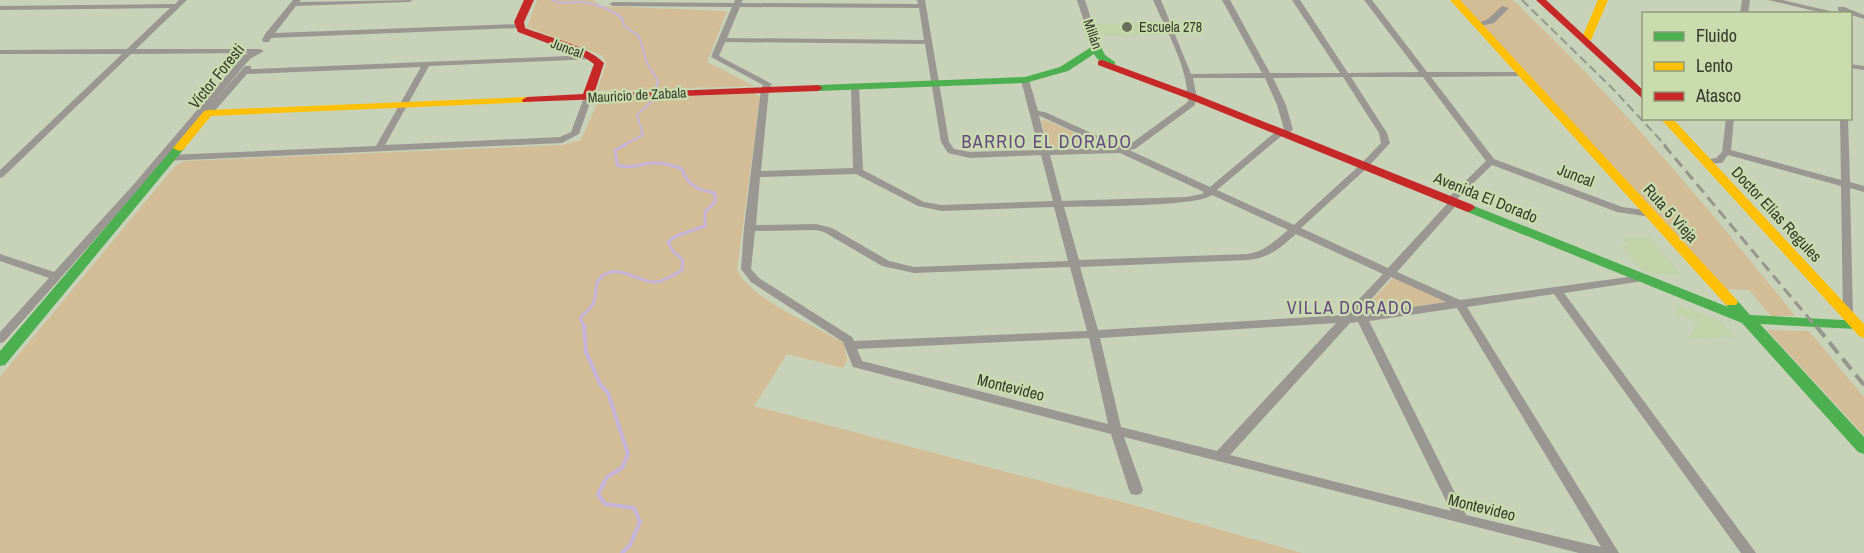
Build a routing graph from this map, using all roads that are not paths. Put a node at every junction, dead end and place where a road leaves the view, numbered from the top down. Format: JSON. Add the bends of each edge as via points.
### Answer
{"nodes":[{"id":1,"x":70,"y":0,"type":"edge"},
{"id":2,"x":409,"y":0,"type":"edge"},
{"id":3,"x":529,"y":0,"type":"edge"},
{"id":4,"x":1081,"y":0,"type":"edge"},
{"id":5,"x":1157,"y":0,"type":"edge"},
{"id":6,"x":1226,"y":0,"type":"edge"},
{"id":7,"x":1296,"y":0,"type":"edge"},
{"id":8,"x":1368,"y":0,"type":"edge"},
{"id":9,"x":1455,"y":0,"type":"edge"},
{"id":10,"x":1540,"y":0,"type":"edge"},
{"id":11,"x":1603,"y":0,"type":"edge"},
{"id":12,"x":1772,"y":0,"type":"edge"},
{"id":13,"x":1841,"y":0,"type":"edge"},
{"id":14,"x":295,"y":2,"type":"edge"},
{"id":15,"x":180,"y":3,"type":"edge"},
{"id":16,"x":738,"y":3,"type":"edge"},
{"id":17,"x":921,"y":3,"type":"edge"},
{"id":18,"x":613,"y":4,"type":"dead end"},
{"id":19,"x":64,"y":7,"type":"junction"},
{"id":20,"x":0,"y":8,"type":"edge"},
{"id":21,"x":1505,"y":8,"type":"dead end"},
{"id":22,"x":1841,"y":12,"type":"edge"},
{"id":23,"x":1478,"y":25,"type":"junction"},
{"id":24,"x":519,"y":26,"type":"junction"},
{"id":25,"x":268,"y":36,"type":"junction"},
{"id":26,"x":722,"y":40,"type":"junction"},
{"id":27,"x":1586,"y":40,"type":"junction"},
{"id":28,"x":927,"y":42,"type":"junction"},
{"id":29,"x":129,"y":51,"type":"junction"},
{"id":30,"x":260,"y":51,"type":"junction"},
{"id":31,"x":0,"y":52,"type":"edge"},
{"id":32,"x":593,"y":57,"type":"junction"},
{"id":33,"x":1095,"y":57,"type":"junction"},
{"id":34,"x":426,"y":65,"type":"junction"},
{"id":35,"x":245,"y":72,"type":"junction"},
{"id":36,"x":1424,"y":74,"type":"junction"},
{"id":37,"x":1522,"y":74,"type":"junction"},
{"id":38,"x":1266,"y":75,"type":"junction"},
{"id":39,"x":1345,"y":75,"type":"junction"},
{"id":40,"x":1188,"y":76,"type":"junction"},
{"id":41,"x":1025,"y":80,"type":"junction"},
{"id":42,"x":934,"y":83,"type":"junction"},
{"id":43,"x":855,"y":86,"type":"junction"},
{"id":44,"x":765,"y":89,"type":"junction"},
{"id":45,"x":1642,"y":95,"type":"edge"},
{"id":46,"x":588,"y":97,"type":"junction"},
{"id":47,"x":1193,"y":97,"type":"junction"},
{"id":48,"x":404,"y":105,"type":"junction"},
{"id":49,"x":1033,"y":113,"type":"junction"},
{"id":50,"x":203,"y":114,"type":"junction"},
{"id":51,"x":1667,"y":120,"type":"edge"},
{"id":52,"x":1731,"y":120,"type":"edge"},
{"id":53,"x":1844,"y":120,"type":"edge"},
{"id":54,"x":1284,"y":133,"type":"junction"},
{"id":55,"x":380,"y":147,"type":"junction"},
{"id":56,"x":1121,"y":150,"type":"junction"},
{"id":57,"x":1043,"y":152,"type":"junction"},
{"id":58,"x":1726,"y":152,"type":"junction"},
{"id":59,"x":166,"y":158,"type":"junction"},
{"id":60,"x":1491,"y":161,"type":"junction"},
{"id":61,"x":1706,"y":162,"type":"junction"},
{"id":62,"x":1364,"y":166,"type":"junction"},
{"id":63,"x":858,"y":171,"type":"junction"},
{"id":64,"x":756,"y":174,"type":"junction"},
{"id":65,"x":0,"y":176,"type":"edge"},
{"id":66,"x":1847,"y":184,"type":"junction"},
{"id":67,"x":1864,"y":189,"type":"edge"},
{"id":68,"x":1212,"y":190,"type":"junction"},
{"id":69,"x":1453,"y":202,"type":"junction"},
{"id":70,"x":1057,"y":204,"type":"junction"},
{"id":71,"x":1651,"y":214,"type":"junction"},
{"id":72,"x":749,"y":228,"type":"junction"},
{"id":73,"x":1297,"y":229,"type":"junction"},
{"id":74,"x":0,"y":257,"type":"edge"},
{"id":75,"x":1074,"y":264,"type":"junction"},
{"id":76,"x":1389,"y":271,"type":"junction"},
{"id":77,"x":55,"y":276,"type":"junction"},
{"id":78,"x":1642,"y":278,"type":"junction"},
{"id":79,"x":1558,"y":292,"type":"junction"},
{"id":80,"x":1461,"y":304,"type":"junction"},
{"id":81,"x":1362,"y":318,"type":"junction"},
{"id":82,"x":1346,"y":319,"type":"junction"},
{"id":83,"x":1743,"y":319,"type":"junction"},
{"id":84,"x":1856,"y":324,"type":"edge"},
{"id":85,"x":1093,"y":333,"type":"junction"},
{"id":86,"x":0,"y":339,"type":"edge"},
{"id":87,"x":850,"y":345,"type":"junction"},
{"id":88,"x":0,"y":361,"type":"edge"},
{"id":89,"x":1116,"y":431,"type":"junction"},
{"id":90,"x":1864,"y":448,"type":"edge"},
{"id":91,"x":1220,"y":457,"type":"junction"},
{"id":92,"x":1136,"y":490,"type":"dead end"},
{"id":93,"x":1462,"y":519,"type":"junction"},
{"id":94,"x":1603,"y":553,"type":"edge"},
{"id":95,"x":1612,"y":553,"type":"edge"},
{"id":96,"x":1749,"y":553,"type":"edge"}],
"edges":[{"from":1,"to":19,"type":"street"},
{"from":2,"to":14,"type":"street"},
{"from":3,"to":24,"type":"street"},
{"from":4,"to":33,"type":"street","name":"Millán"},
{"from":5,"to":40,"type":"street"},
{"from":6,"to":38,"type":"street"},
{"from":7,"to":39,"type":"street"},
{"from":8,"to":36,"type":"street"},
{"from":9,"to":23,"type":"street","name":"Ruta 5 Vieja"},
{"from":10,"to":27,"type":"street"},
{"from":11,"to":27,"type":"street"},
{"from":12,"to":22,"type":"street"},
{"from":13,"to":22,"type":"street"},
{"from":14,"to":25,"type":"street"},
{"from":15,"to":19,"type":"street"},
{"from":15,"to":29,"type":"street"},
{"from":16,"to":17,"type":"street"},
{"from":16,"to":18,"type":"street"},
{"from":16,"to":26,"type":"street"},
{"from":17,"to":28,"type":"street"},
{"from":19,"to":20,"type":"street"},
{"from":21,"to":23,"type":"street","via":[[1491,21]]},
{"from":23,"to":37,"type":"street","name":"Ruta 5 Vieja"},
{"from":24,"to":25,"type":"street"},
{"from":24,"to":32,"type":"street","name":"Juncal","via":[[526,33]]},
{"from":25,"to":30,"type":"street"},
{"from":26,"to":28,"type":"street"},
{"from":26,"to":44,"type":"street","via":[[716,57],[768,82]]},
{"from":27,"to":45,"type":"street"},
{"from":28,"to":42,"type":"street"},
{"from":29,"to":30,"type":"street"},
{"from":29,"to":31,"type":"street"},
{"from":29,"to":65,"type":"street"},
{"from":30,"to":35,"type":"street","name":"Víctor Foresti"},
{"from":30,"to":50,"type":"street","name":"Víctor Foresti","via":[[247,57]]},
{"from":32,"to":34,"type":"street"},
{"from":32,"to":46,"type":"street","name":"Juncal","via":[[599,63]]},
{"from":33,"to":41,"type":"street","name":"Mauricio de Zabala","via":[[1045,77]]},
{"from":33,"to":47,"type":"street","name":"Avenida El Dorado"},
{"from":34,"to":35,"type":"street"},
{"from":34,"to":48,"type":"street"},
{"from":35,"to":50,"type":"street","name":"Víctor Foresti"},
{"from":36,"to":37,"type":"street"},
{"from":36,"to":39,"type":"street"},
{"from":36,"to":60,"type":"street"},
{"from":37,"to":71,"type":"street","name":"Ruta 5 Vieja"},
{"from":38,"to":39,"type":"street"},
{"from":38,"to":40,"type":"street"},
{"from":38,"to":54,"type":"street","via":[[1290,122]]},
{"from":39,"to":62,"type":"street","via":[[1385,139],[1385,146]]},
{"from":40,"to":47,"type":"street"},
{"from":41,"to":42,"type":"street","name":"Mauricio de Zabala"},
{"from":41,"to":49,"type":"street"},
{"from":42,"to":43,"type":"street","name":"Mauricio de Zabala"},
{"from":42,"to":57,"type":"street","via":[[945,142],[951,151],[970,155]]},
{"from":43,"to":44,"type":"street","name":"Mauricio de Zabala"},
{"from":43,"to":63,"type":"street"},
{"from":44,"to":46,"type":"street","name":"Mauricio de Zabala"},
{"from":44,"to":64,"type":"street","name":"Montevideo"},
{"from":46,"to":48,"type":"street","name":"Mauricio de Zabala"},
{"from":46,"to":55,"type":"street","name":"Juncal","via":[[575,134],[569,138]]},
{"from":47,"to":54,"type":"street","name":"Avenida El Dorado"},
{"from":47,"to":56,"type":"street","via":[[1192,103],[1132,147]]},
{"from":48,"to":50,"type":"street","name":"Mauricio de Zabala"},
{"from":48,"to":55,"type":"street"},
{"from":49,"to":56,"type":"street"},
{"from":49,"to":57,"type":"street"},
{"from":50,"to":59,"type":"street","name":"Víctor Foresti"},
{"from":51,"to":61,"type":"street","name":"Doctor Elías Regules"},
{"from":52,"to":58,"type":"street"},
{"from":53,"to":66,"type":"street"},
{"from":54,"to":62,"type":"street","name":"Avenida El Dorado"},
{"from":54,"to":68,"type":"street"},
{"from":55,"to":59,"type":"street"},
{"from":56,"to":57,"type":"street"},
{"from":56,"to":68,"type":"street"},
{"from":57,"to":70,"type":"street"},
{"from":58,"to":61,"type":"street","via":[[1719,161]]},
{"from":58,"to":66,"type":"street"},
{"from":59,"to":77,"type":"street","name":"Víctor Foresti"},
{"from":59,"to":88,"type":"street","name":"Víctor Foresti"},
{"from":60,"to":69,"type":"street"},
{"from":60,"to":71,"type":"street","name":"Juncal","via":[[1620,210]]},
{"from":61,"to":84,"type":"street","name":"Doctor Elías Regules"},
{"from":62,"to":69,"type":"street","name":"Avenida El Dorado"},
{"from":62,"to":73,"type":"street"},
{"from":63,"to":64,"type":"street"},
{"from":63,"to":70,"type":"street","via":[[921,204],[937,208]]},
{"from":64,"to":72,"type":"street","name":"Montevideo"},
{"from":66,"to":67,"type":"street"},
{"from":66,"to":84,"type":"street"},
{"from":68,"to":70,"type":"street","via":[[1205,196],[1186,200]]},
{"from":68,"to":73,"type":"street"},
{"from":69,"to":76,"type":"street"},
{"from":69,"to":78,"type":"street","name":"Avenida El Dorado"},
{"from":70,"to":75,"type":"street"},
{"from":71,"to":83,"type":"street","name":"Ruta 5 Vieja"},
{"from":72,"to":75,"type":"street","via":[[822,228],[886,264],[915,270]]},
{"from":72,"to":87,"type":"street","name":"Montevideo","via":[[748,274]]},
{"from":73,"to":75,"type":"street","via":[[1274,249],[1255,256]]},
{"from":73,"to":76,"type":"street"},
{"from":74,"to":77,"type":"street"},
{"from":75,"to":85,"type":"street"},
{"from":76,"to":80,"type":"street"},
{"from":76,"to":82,"type":"street"},
{"from":77,"to":86,"type":"street","name":"Víctor Foresti"},
{"from":78,"to":79,"type":"street"},
{"from":78,"to":83,"type":"street","name":"Avenida El Dorado"},
{"from":79,"to":80,"type":"street"},
{"from":79,"to":96,"type":"street"},
{"from":80,"to":81,"type":"street"},
{"from":80,"to":95,"type":"street"},
{"from":81,"to":82,"type":"street"},
{"from":81,"to":93,"type":"street"},
{"from":82,"to":85,"type":"street"},
{"from":82,"to":91,"type":"street"},
{"from":83,"to":84,"type":"street","name":"Avenida El Dorado"},
{"from":83,"to":90,"type":"street","name":"Ruta 5 Vieja"},
{"from":85,"to":87,"type":"street"},
{"from":85,"to":89,"type":"street"},
{"from":87,"to":89,"type":"street","name":"Montevideo","via":[[854,360],[861,367]]},
{"from":89,"to":91,"type":"street","name":"Montevideo"},
{"from":89,"to":92,"type":"street"},
{"from":91,"to":93,"type":"street","name":"Montevideo"},
{"from":93,"to":94,"type":"street","name":"Montevideo"}]}
